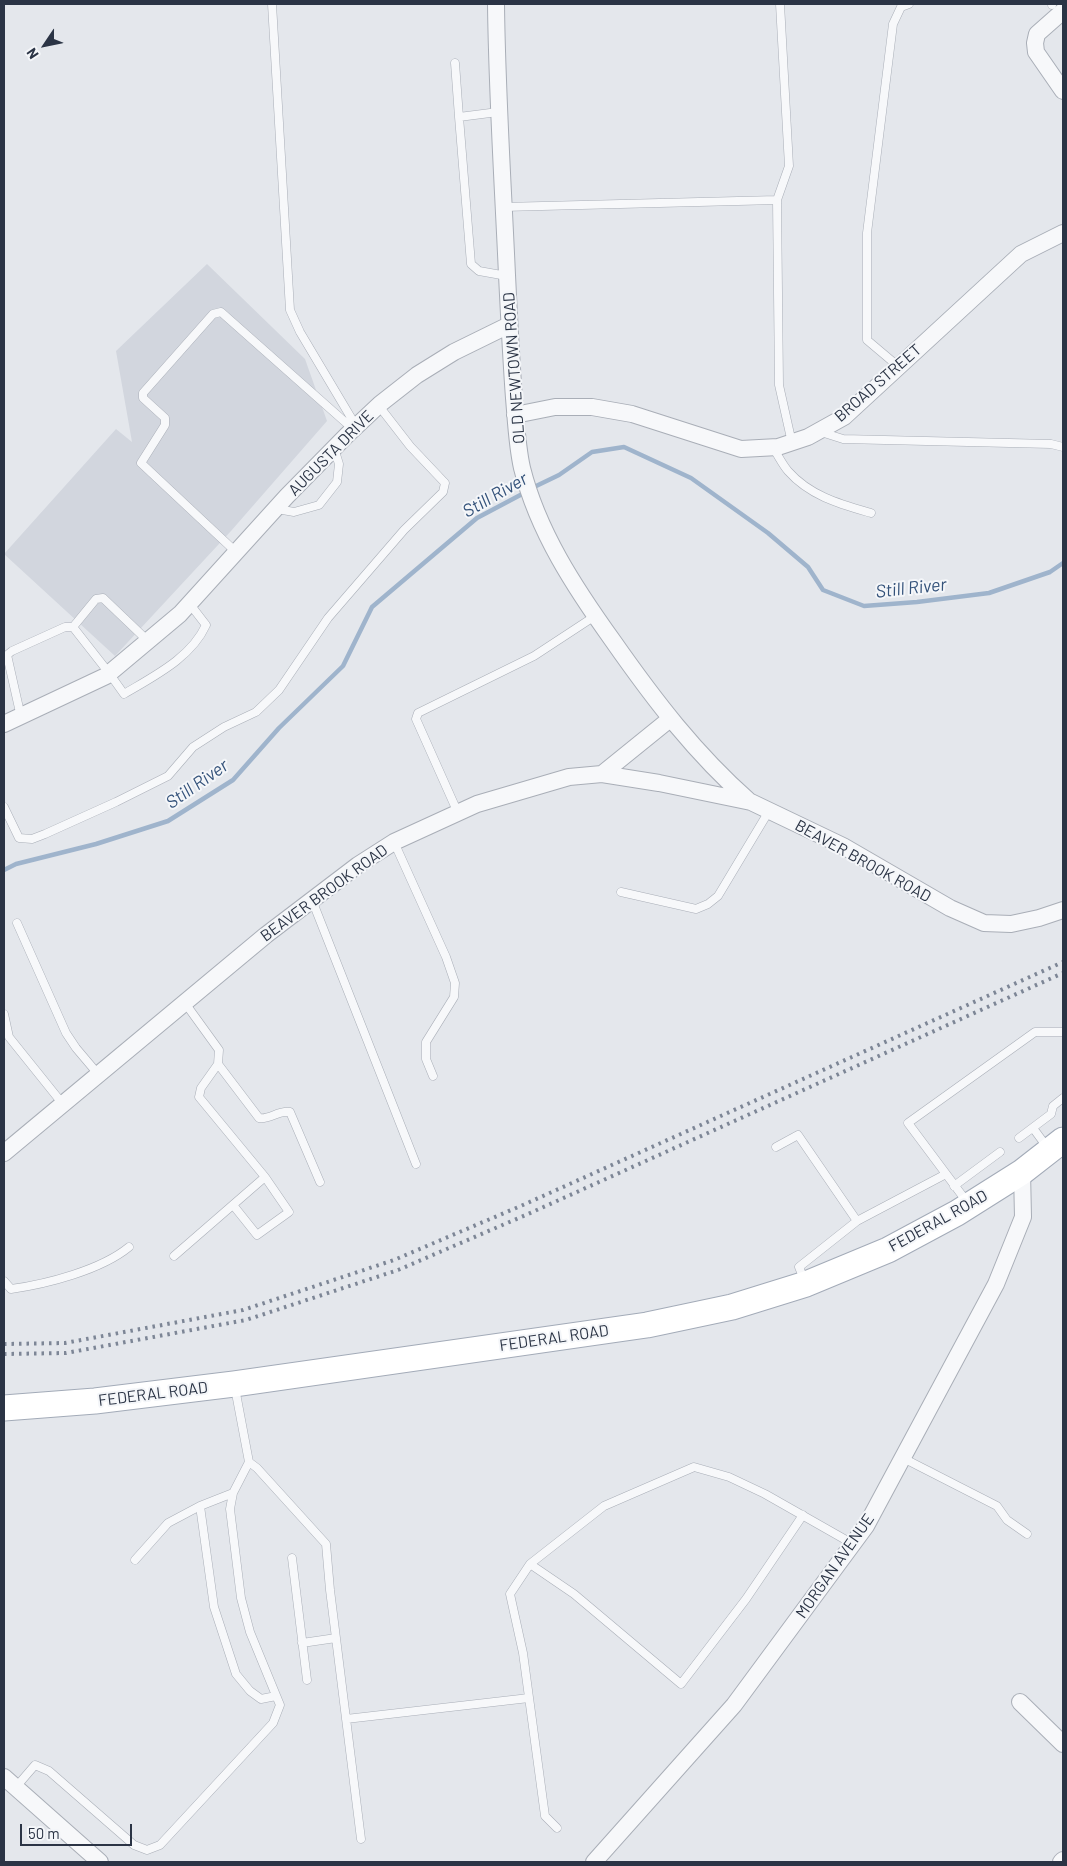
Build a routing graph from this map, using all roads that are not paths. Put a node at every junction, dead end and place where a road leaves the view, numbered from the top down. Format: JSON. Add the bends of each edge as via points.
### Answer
{"nodes":[{"id":1,"x":272,"y":4,"type":"edge"},
{"id":2,"x":496,"y":4,"type":"edge"},
{"id":3,"x":780,"y":4,"type":"edge"},
{"id":4,"x":909,"y":4,"type":"edge"},
{"id":5,"x":1055,"y":7,"type":"edge"},
{"id":6,"x":455,"y":63,"type":"dead end"},
{"id":7,"x":1063,"y":92,"type":"edge"},
{"id":8,"x":498,"y":112,"type":"junction"},
{"id":9,"x":459,"y":117,"type":"junction"},
{"id":10,"x":777,"y":200,"type":"junction"},
{"id":11,"x":503,"y":207,"type":"junction"},
{"id":12,"x":1063,"y":234,"type":"edge"},
{"id":13,"x":507,"y":276,"type":"junction"},
{"id":14,"x":509,"y":325,"type":"junction"},
{"id":15,"x":899,"y":366,"type":"junction"},
{"id":16,"x":379,"y":406,"type":"junction"},
{"id":17,"x":516,"y":415,"type":"junction"},
{"id":18,"x":354,"y":427,"type":"junction"},
{"id":19,"x":819,"y":431,"type":"junction"},
{"id":20,"x":792,"y":443,"type":"junction"},
{"id":21,"x":1063,"y":447,"type":"edge"},
{"id":22,"x":334,"y":448,"type":"junction"},
{"id":23,"x":774,"y":448,"type":"junction"},
{"id":24,"x":276,"y":509,"type":"junction"},
{"id":25,"x":871,"y":513,"type":"dead end"},
{"id":26,"x":236,"y":552,"type":"junction"},
{"id":27,"x":184,"y":608,"type":"junction"},
{"id":28,"x":595,"y":616,"type":"junction"},
{"id":29,"x":73,"y":627,"type":"junction"},
{"id":30,"x":147,"y":640,"type":"junction"},
{"id":31,"x":110,"y":673,"type":"junction"},
{"id":32,"x":20,"y":717,"type":"junction"},
{"id":33,"x":670,"y":719,"type":"junction"},
{"id":34,"x":4,"y":724,"type":"edge"},
{"id":35,"x":602,"y":774,"type":"junction"},
{"id":36,"x":751,"y":802,"type":"junction"},
{"id":37,"x":4,"y":807,"type":"edge"},
{"id":38,"x":769,"y":811,"type":"junction"},
{"id":39,"x":458,"y":813,"type":"junction"},
{"id":40,"x":394,"y":842,"type":"junction"},
{"id":41,"x":621,"y":892,"type":"dead end"},
{"id":42,"x":312,"y":900,"type":"junction"},
{"id":43,"x":1063,"y":910,"type":"edge"},
{"id":44,"x":17,"y":923,"type":"dead end"},
{"id":45,"x":185,"y":1003,"type":"junction"},
{"id":46,"x":4,"y":1014,"type":"edge"},
{"id":47,"x":1063,"y":1032,"type":"edge"},
{"id":48,"x":218,"y":1064,"type":"junction"},
{"id":49,"x":98,"y":1074,"type":"junction"},
{"id":50,"x":433,"y":1076,"type":"dead end"},
{"id":51,"x":1063,"y":1098,"type":"edge"},
{"id":52,"x":62,"y":1104,"type":"junction"},
{"id":53,"x":1033,"y":1128,"type":"junction"},
{"id":54,"x":1018,"y":1138,"type":"dead end"},
{"id":55,"x":1057,"y":1145,"type":"edge"},
{"id":56,"x":776,"y":1147,"type":"dead end"},
{"id":57,"x":1000,"y":1152,"type":"dead end"},
{"id":58,"x":4,"y":1153,"type":"edge"},
{"id":59,"x":416,"y":1164,"type":"dead end"},
{"id":60,"x":1022,"y":1172,"type":"junction"},
{"id":61,"x":946,"y":1174,"type":"junction"},
{"id":62,"x":265,"y":1177,"type":"junction"},
{"id":63,"x":320,"y":1182,"type":"dead end"},
{"id":64,"x":954,"y":1186,"type":"junction"},
{"id":65,"x":233,"y":1204,"type":"junction"},
{"id":66,"x":969,"y":1206,"type":"junction"},
{"id":67,"x":857,"y":1221,"type":"junction"},
{"id":68,"x":129,"y":1246,"type":"dead end"},
{"id":69,"x":174,"y":1256,"type":"dead end"},
{"id":70,"x":4,"y":1281,"type":"edge"},
{"id":71,"x":806,"y":1284,"type":"junction"},
{"id":72,"x":234,"y":1384,"type":"junction"},
{"id":73,"x":4,"y":1408,"type":"edge"},
{"id":74,"x":903,"y":1458,"type":"junction"},
{"id":75,"x":249,"y":1462,"type":"junction"},
{"id":76,"x":233,"y":1492,"type":"junction"},
{"id":77,"x":200,"y":1506,"type":"junction"},
{"id":78,"x":803,"y":1515,"type":"junction"},
{"id":79,"x":1027,"y":1534,"type":"dead end"},
{"id":80,"x":853,"y":1544,"type":"junction"},
{"id":81,"x":292,"y":1558,"type":"dead end"},
{"id":82,"x":134,"y":1560,"type":"dead end"},
{"id":83,"x":530,"y":1564,"type":"junction"},
{"id":84,"x":336,"y":1638,"type":"junction"},
{"id":85,"x":302,"y":1643,"type":"junction"},
{"id":86,"x":306,"y":1680,"type":"dead end"},
{"id":87,"x":276,"y":1696,"type":"junction"},
{"id":88,"x":530,"y":1698,"type":"junction"},
{"id":89,"x":1020,"y":1702,"type":"dead end"},
{"id":90,"x":346,"y":1719,"type":"junction"},
{"id":91,"x":1063,"y":1744,"type":"edge"},
{"id":92,"x":10,"y":1782,"type":"edge"},
{"id":93,"x":557,"y":1828,"type":"dead end"},
{"id":94,"x":361,"y":1839,"type":"dead end"},
{"id":95,"x":100,"y":1862,"type":"edge"},
{"id":96,"x":594,"y":1862,"type":"edge"}],
"edges":[{"from":1,"to":18,"type":"lane","via":[[290,310]]},
{"from":2,"to":8,"type":"street","name":"OLD NEWTOWN ROAD"},
{"from":3,"to":10,"type":"lane","via":[[789,166]]},
{"from":4,"to":15,"type":"lane","via":[[901,7],[893,24],[867,233],[867,340]]},
{"from":5,"to":7,"type":"street","via":[[1035,43],[1036,52]]},
{"from":6,"to":9,"type":"lane"},
{"from":8,"to":9,"type":"lane"},
{"from":8,"to":11,"type":"street","name":"OLD NEWTOWN ROAD"},
{"from":9,"to":13,"type":"lane","via":[[471,264],[479,271]]},
{"from":10,"to":11,"type":"lane"},
{"from":10,"to":20,"type":"lane","via":[[779,385]]},
{"from":11,"to":13,"type":"street","name":"OLD NEWTOWN ROAD"},
{"from":12,"to":15,"type":"street","name":"BROAD STREET","via":[[1021,254]]},
{"from":13,"to":14,"type":"street","name":"OLD NEWTOWN ROAD"},
{"from":14,"to":16,"type":"street","name":"AUGUSTA DRIVE","via":[[417,375]]},
{"from":14,"to":17,"type":"street","name":"OLD NEWTOWN ROAD"},
{"from":15,"to":19,"type":"street","name":"BROAD STREET","via":[[844,417]]},
{"from":16,"to":18,"type":"street","name":"AUGUSTA DRIVE"},
{"from":16,"to":37,"type":"lane","via":[[445,483],[443,492],[404,530],[328,618],[279,690],[256,712],[193,747],[168,776],[45,834],[32,839],[19,838]]},
{"from":17,"to":23,"type":"street","name":"BROAD STREET","via":[[555,407],[592,407],[632,414],[741,449]]},
{"from":17,"to":28,"type":"street","name":"OLD NEWTOWN ROAD","via":[[522,467],[536,512],[558,559]]},
{"from":18,"to":22,"type":"street","name":"AUGUSTA DRIVE"},
{"from":18,"to":26,"type":"lane","via":[[221,312],[213,314],[143,393],[144,398],[165,418],[165,425],[141,463]]},
{"from":19,"to":20,"type":"street","name":"BROAD STREET"},
{"from":19,"to":21,"type":"lane","via":[[843,439],[1051,444]]},
{"from":20,"to":23,"type":"street","name":"BROAD STREET"},
{"from":22,"to":24,"type":"street","name":"AUGUSTA DRIVE"},
{"from":22,"to":24,"type":"lane","via":[[339,464],[337,482],[319,505],[294,512]]},
{"from":23,"to":25,"type":"lane","via":[[787,470],[803,485],[825,499]]},
{"from":24,"to":26,"type":"street","name":"AUGUSTA DRIVE"},
{"from":26,"to":27,"type":"street","name":"AUGUSTA DRIVE"},
{"from":27,"to":30,"type":"street","name":"AUGUSTA DRIVE"},
{"from":27,"to":31,"type":"lane","via":[[206,625],[200,639],[166,669],[124,694]]},
{"from":28,"to":33,"type":"street","name":"OLD NEWTOWN ROAD"},
{"from":28,"to":39,"type":"lane","via":[[534,656],[418,713],[416,719]]},
{"from":29,"to":30,"type":"lane","via":[[96,599],[102,598]]},
{"from":29,"to":31,"type":"lane"},
{"from":29,"to":32,"type":"lane","via":[[8,655]]},
{"from":30,"to":31,"type":"street","name":"AUGUSTA DRIVE"},
{"from":31,"to":32,"type":"street","name":"AUGUSTA DRIVE"},
{"from":32,"to":34,"type":"street","name":"AUGUSTA DRIVE"},
{"from":33,"to":35,"type":"street"},
{"from":33,"to":36,"type":"street","name":"OLD NEWTOWN ROAD","via":[[725,780]]},
{"from":35,"to":36,"type":"street","name":"BEAVER BROOK ROAD"},
{"from":35,"to":39,"type":"street","name":"BEAVER BROOK ROAD","via":[[569,777],[517,791]]},
{"from":36,"to":38,"type":"street","name":"BEAVER BROOK ROAD"},
{"from":38,"to":41,"type":"lane","via":[[718,896],[708,904],[696,909]]},
{"from":38,"to":43,"type":"street","name":"BEAVER BROOK ROAD","via":[[843,846],[950,908],[984,923],[1010,924]]},
{"from":39,"to":40,"type":"street","name":"BEAVER BROOK ROAD"},
{"from":40,"to":42,"type":"street","name":"BEAVER BROOK ROAD"},
{"from":40,"to":50,"type":"lane","via":[[456,983],[454,997],[426,1042],[426,1059]]},
{"from":42,"to":45,"type":"street","name":"BEAVER BROOK ROAD"},
{"from":42,"to":59,"type":"lane"},
{"from":44,"to":49,"type":"lane","via":[[66,1033]]},
{"from":45,"to":48,"type":"lane","via":[[218,1050]]},
{"from":45,"to":49,"type":"street","name":"BEAVER BROOK ROAD"},
{"from":46,"to":52,"type":"lane","via":[[9,1037]]},
{"from":47,"to":61,"type":"lane","via":[[1035,1032],[908,1123]]},
{"from":48,"to":62,"type":"lane","via":[[201,1088],[199,1097]]},
{"from":48,"to":63,"type":"lane","via":[[258,1118],[266,1119],[283,1110],[290,1112]]},
{"from":49,"to":52,"type":"street","name":"BEAVER BROOK ROAD"},
{"from":51,"to":53,"type":"lane","via":[[1053,1106],[1051,1114]]},
{"from":52,"to":58,"type":"street","name":"BEAVER BROOK ROAD"},
{"from":53,"to":54,"type":"lane"},
{"from":53,"to":55,"type":"lane"},
{"from":55,"to":60,"type":"main road","name":"FEDERAL ROAD"},
{"from":56,"to":67,"type":"lane","via":[[798,1135]]},
{"from":57,"to":64,"type":"lane"},
{"from":60,"to":66,"type":"main road","name":"FEDERAL ROAD"},
{"from":60,"to":74,"type":"street","name":"MORGAN AVENUE","via":[[1023,1217],[996,1284]]},
{"from":61,"to":64,"type":"lane"},
{"from":61,"to":67,"type":"lane"},
{"from":62,"to":65,"type":"lane"},
{"from":62,"to":65,"type":"lane","via":[[289,1212],[257,1235]]},
{"from":64,"to":66,"type":"lane"},
{"from":65,"to":69,"type":"lane"},
{"from":66,"to":71,"type":"main road","name":"FEDERAL ROAD","via":[[888,1250]]},
{"from":67,"to":71,"type":"lane","via":[[799,1267]]},
{"from":68,"to":70,"type":"lane","via":[[120,1254],[54,1282],[11,1289]]},
{"from":71,"to":72,"type":"main road","name":"FEDERAL ROAD","via":[[732,1307],[647,1325]]},
{"from":72,"to":73,"type":"main road","name":"FEDERAL ROAD"},
{"from":72,"to":75,"type":"lane"},
{"from":74,"to":79,"type":"lane","via":[[998,1506],[1007,1520]]},
{"from":74,"to":80,"type":"street","name":"MORGAN AVENUE"},
{"from":75,"to":76,"type":"lane"},
{"from":75,"to":84,"type":"lane","via":[[326,1544]]},
{"from":76,"to":77,"type":"lane"},
{"from":76,"to":87,"type":"lane","via":[[230,1509],[241,1598],[250,1632]]},
{"from":77,"to":82,"type":"lane","via":[[168,1523]]},
{"from":77,"to":87,"type":"lane","via":[[214,1607],[236,1674],[261,1699]]},
{"from":78,"to":80,"type":"lane"},
{"from":78,"to":83,"type":"lane","via":[[729,1477],[694,1467],[604,1506]]},
{"from":78,"to":83,"type":"lane","via":[[746,1599],[681,1684],[574,1594]]},
{"from":80,"to":96,"type":"street","name":"MORGAN AVENUE","via":[[734,1705]]},
{"from":81,"to":85,"type":"lane"},
{"from":83,"to":88,"type":"lane","via":[[510,1594]]},
{"from":84,"to":85,"type":"lane"},
{"from":84,"to":90,"type":"lane"},
{"from":85,"to":86,"type":"lane"},
{"from":87,"to":92,"type":"lane","via":[[280,1705],[273,1723],[160,1845],[147,1850],[134,1845],[48,1771],[35,1765]]},
{"from":88,"to":90,"type":"lane"},
{"from":88,"to":93,"type":"lane","via":[[545,1816]]},
{"from":89,"to":91,"type":"street"},
{"from":90,"to":94,"type":"lane"},
{"from":92,"to":95,"type":"street"}]}
